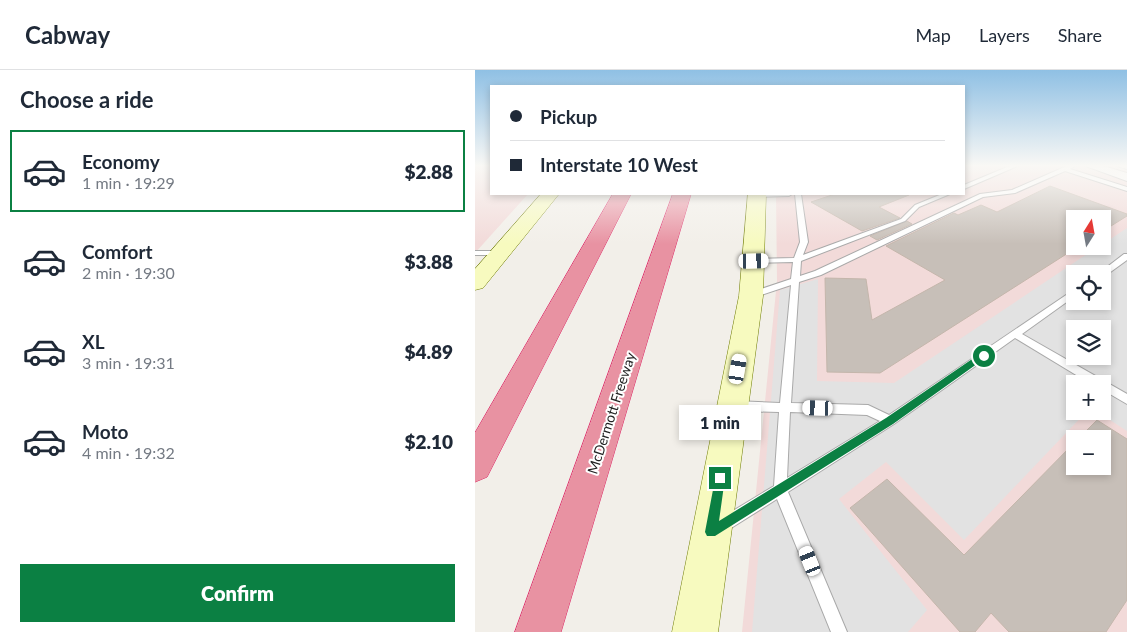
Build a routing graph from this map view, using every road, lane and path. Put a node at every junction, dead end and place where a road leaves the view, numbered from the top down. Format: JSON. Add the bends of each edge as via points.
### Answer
{"nodes":[{"id":1,"x":1015,"y":191,"type":"edge"},
{"id":2,"x":549,"y":195,"type":"edge"},
{"id":3,"x":621,"y":195,"type":"edge"},
{"id":4,"x":682,"y":195,"type":"edge"},
{"id":5,"x":757,"y":195,"type":"edge"},
{"id":6,"x":798,"y":195,"type":"edge"},
{"id":7,"x":944,"y":195,"type":"edge"},
{"id":8,"x":475,"y":253,"type":"edge"},
{"id":9,"x":500,"y":253,"type":"junction"},
{"id":10,"x":1127,"y":256,"type":"edge"},
{"id":11,"x":797,"y":260,"type":"junction"},
{"id":12,"x":754,"y":261,"type":"junction"},
{"id":13,"x":1111,"y":268,"type":"edge"},
{"id":14,"x":796,"y":280,"type":"junction"},
{"id":15,"x":475,"y":283,"type":"edge"},
{"id":16,"x":751,"y":296,"type":"junction"},
{"id":17,"x":1066,"y":298,"type":"edge"},
{"id":18,"x":1015,"y":334,"type":"junction"},
{"id":19,"x":1084,"y":375,"type":"edge"},
{"id":20,"x":1111,"y":391,"type":"edge"},
{"id":21,"x":1127,"y":400,"type":"edge"},
{"id":22,"x":732,"y":406,"type":"junction"},
{"id":23,"x":785,"y":407,"type":"junction"},
{"id":24,"x":890,"y":421,"type":"junction"},
{"id":25,"x":475,"y":466,"type":"edge"},
{"id":26,"x":780,"y":489,"type":"junction"},
{"id":27,"x":711,"y":532,"type":"junction"},
{"id":28,"x":538,"y":632,"type":"edge"},
{"id":29,"x":695,"y":632,"type":"edge"},
{"id":30,"x":839,"y":632,"type":"edge"}],
"edges":[{"from":1,"to":14,"type":"lane","via":[[982,196],[818,273]]},
{"from":2,"to":9,"type":"main road"},
{"from":3,"to":25,"type":"highway"},
{"from":4,"to":28,"type":"highway","name":"McDermott Freeway"},
{"from":5,"to":12,"type":"main road"},
{"from":6,"to":11,"type":"lane","via":[[804,242]]},
{"from":7,"to":11,"type":"lane","via":[[917,206],[903,220]]},
{"from":8,"to":9,"type":"lane"},
{"from":9,"to":15,"type":"main road"},
{"from":10,"to":13,"type":"lane"},
{"from":11,"to":12,"type":"lane"},
{"from":11,"to":14,"type":"lane"},
{"from":12,"to":16,"type":"main road"},
{"from":14,"to":16,"type":"lane"},
{"from":14,"to":23,"type":"lane"},
{"from":16,"to":22,"type":"main road"},
{"from":17,"to":18,"type":"lane"},
{"from":18,"to":19,"type":"lane"},
{"from":18,"to":24,"type":"lane"},
{"from":20,"to":21,"type":"lane"},
{"from":22,"to":23,"type":"lane"},
{"from":22,"to":27,"type":"main road"},
{"from":23,"to":24,"type":"lane","via":[[868,410]]},
{"from":23,"to":26,"type":"lane"},
{"from":24,"to":26,"type":"lane"},
{"from":26,"to":27,"type":"lane"},
{"from":26,"to":30,"type":"lane"},
{"from":27,"to":29,"type":"main road"}]}
